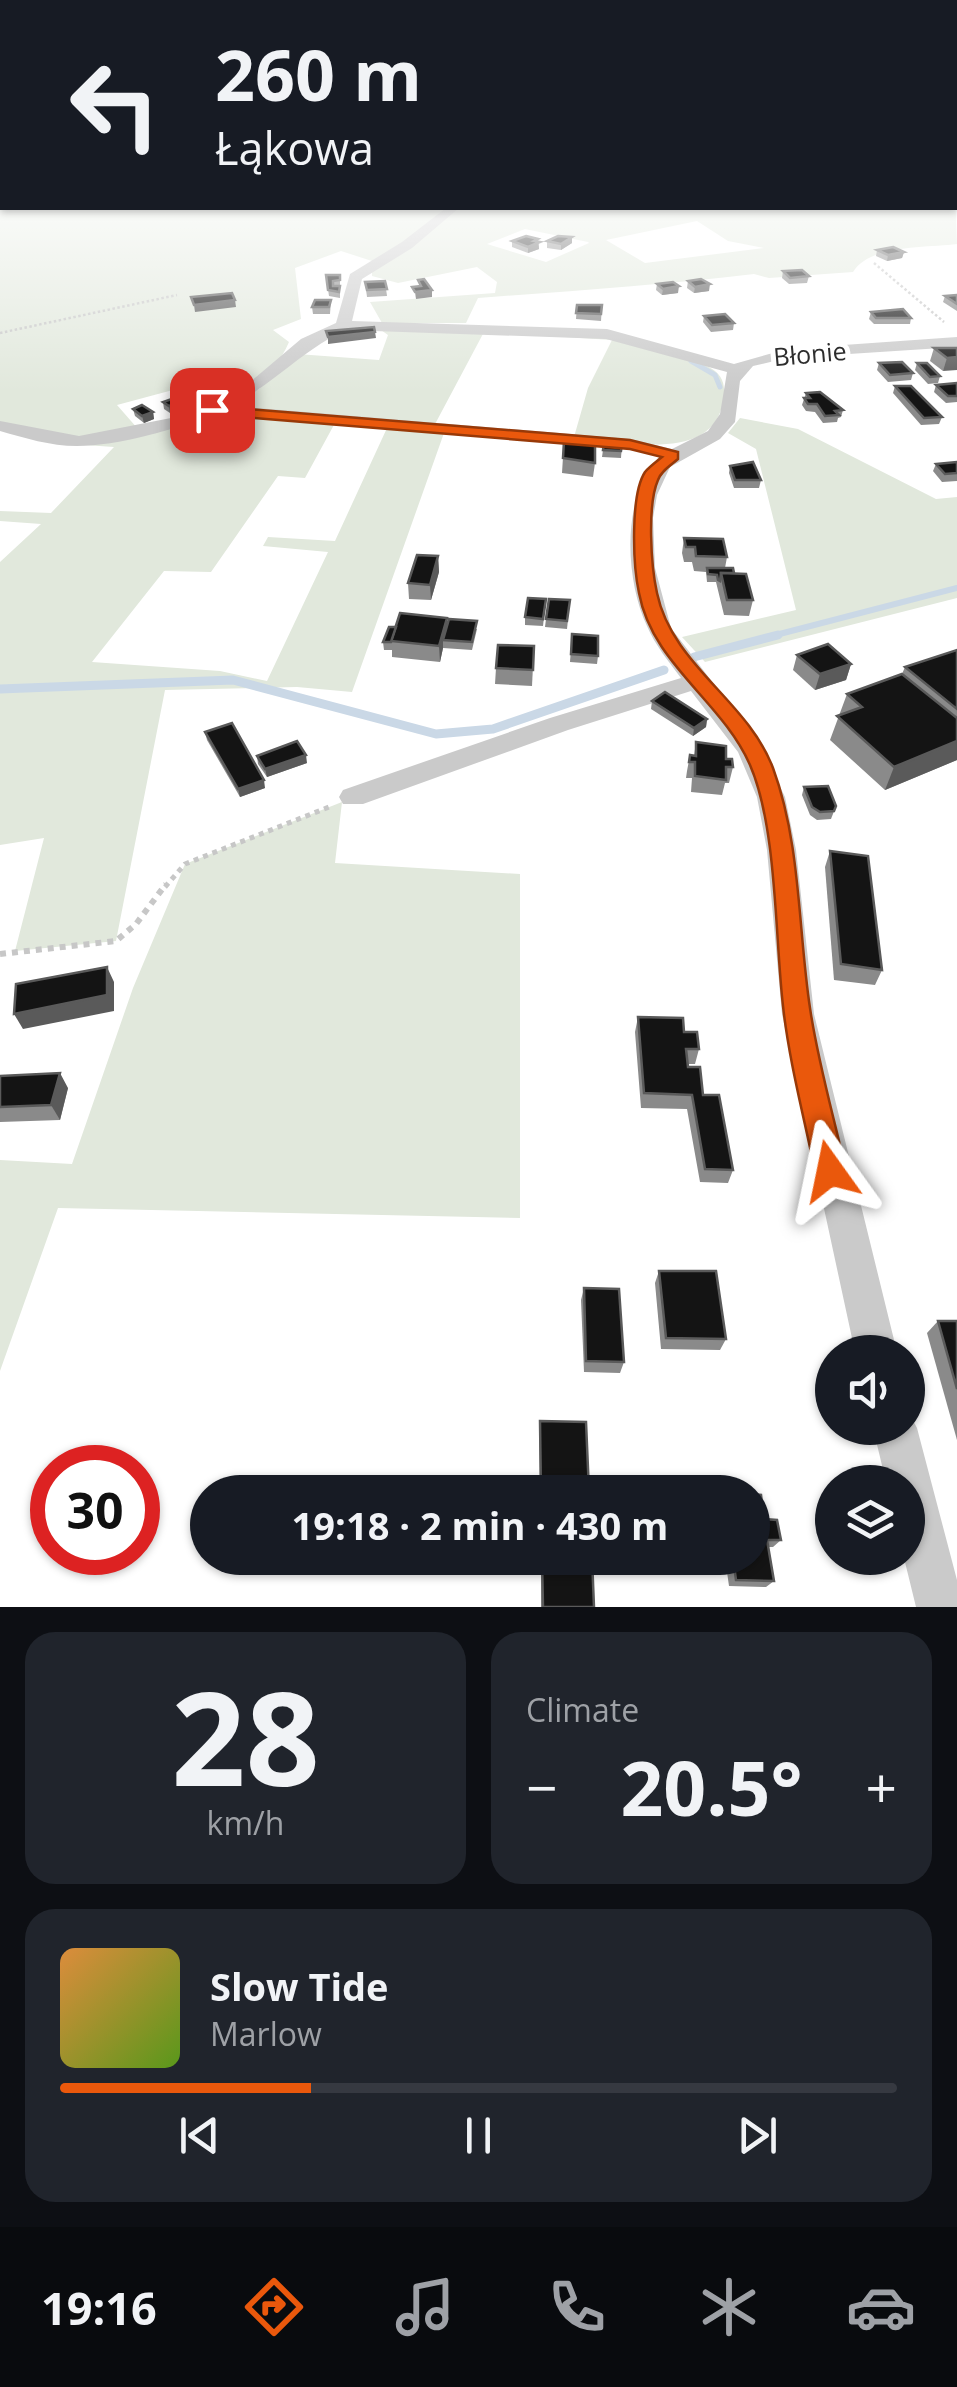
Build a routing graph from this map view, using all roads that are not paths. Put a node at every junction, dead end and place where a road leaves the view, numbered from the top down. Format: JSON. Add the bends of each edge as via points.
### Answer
{"nodes":[{"id":1,"x":411,"y":242,"type":"edge"},
{"id":2,"x":343,"y":325,"type":"junction"},
{"id":3,"x":957,"y":342,"type":"edge"},
{"id":4,"x":735,"y":369,"type":"junction"},
{"id":5,"x":212,"y":410,"type":"junction"},
{"id":6,"x":0,"y":426,"type":"edge"},
{"id":7,"x":673,"y":455,"type":"junction"},
{"id":8,"x":698,"y":681,"type":"junction"},
{"id":9,"x":353,"y":797,"type":"road end"},
{"id":10,"x":872,"y":1335,"type":"edge"},
{"id":11,"x":899,"y":1445,"type":"edge"},
{"id":12,"x":940,"y":1607,"type":"edge"}],
"edges":[{"from":1,"to":2,"type":"street","via":[[354,277]]},
{"from":2,"to":4,"type":"street","via":[[606,334]]},
{"from":2,"to":5,"type":"street","via":[[307,342],[268,378]]},
{"from":3,"to":4,"type":"street","name":"Błonie","via":[[776,356]]},
{"from":4,"to":7,"type":"street","name":"Błonie","via":[[726,421]]},
{"from":5,"to":6,"type":"street","via":[[93,440],[56,440]]},
{"from":5,"to":7,"type":"street","via":[[630,444]]},
{"from":7,"to":8,"type":"street","name":"Błonie","via":[[647,484],[645,578],[660,628]]},
{"from":8,"to":9,"type":"street"},
{"from":8,"to":10,"type":"street","name":"Błonie","via":[[742,732],[772,800],[797,1010]]},
{"from":11,"to":12,"type":"street"}]}
